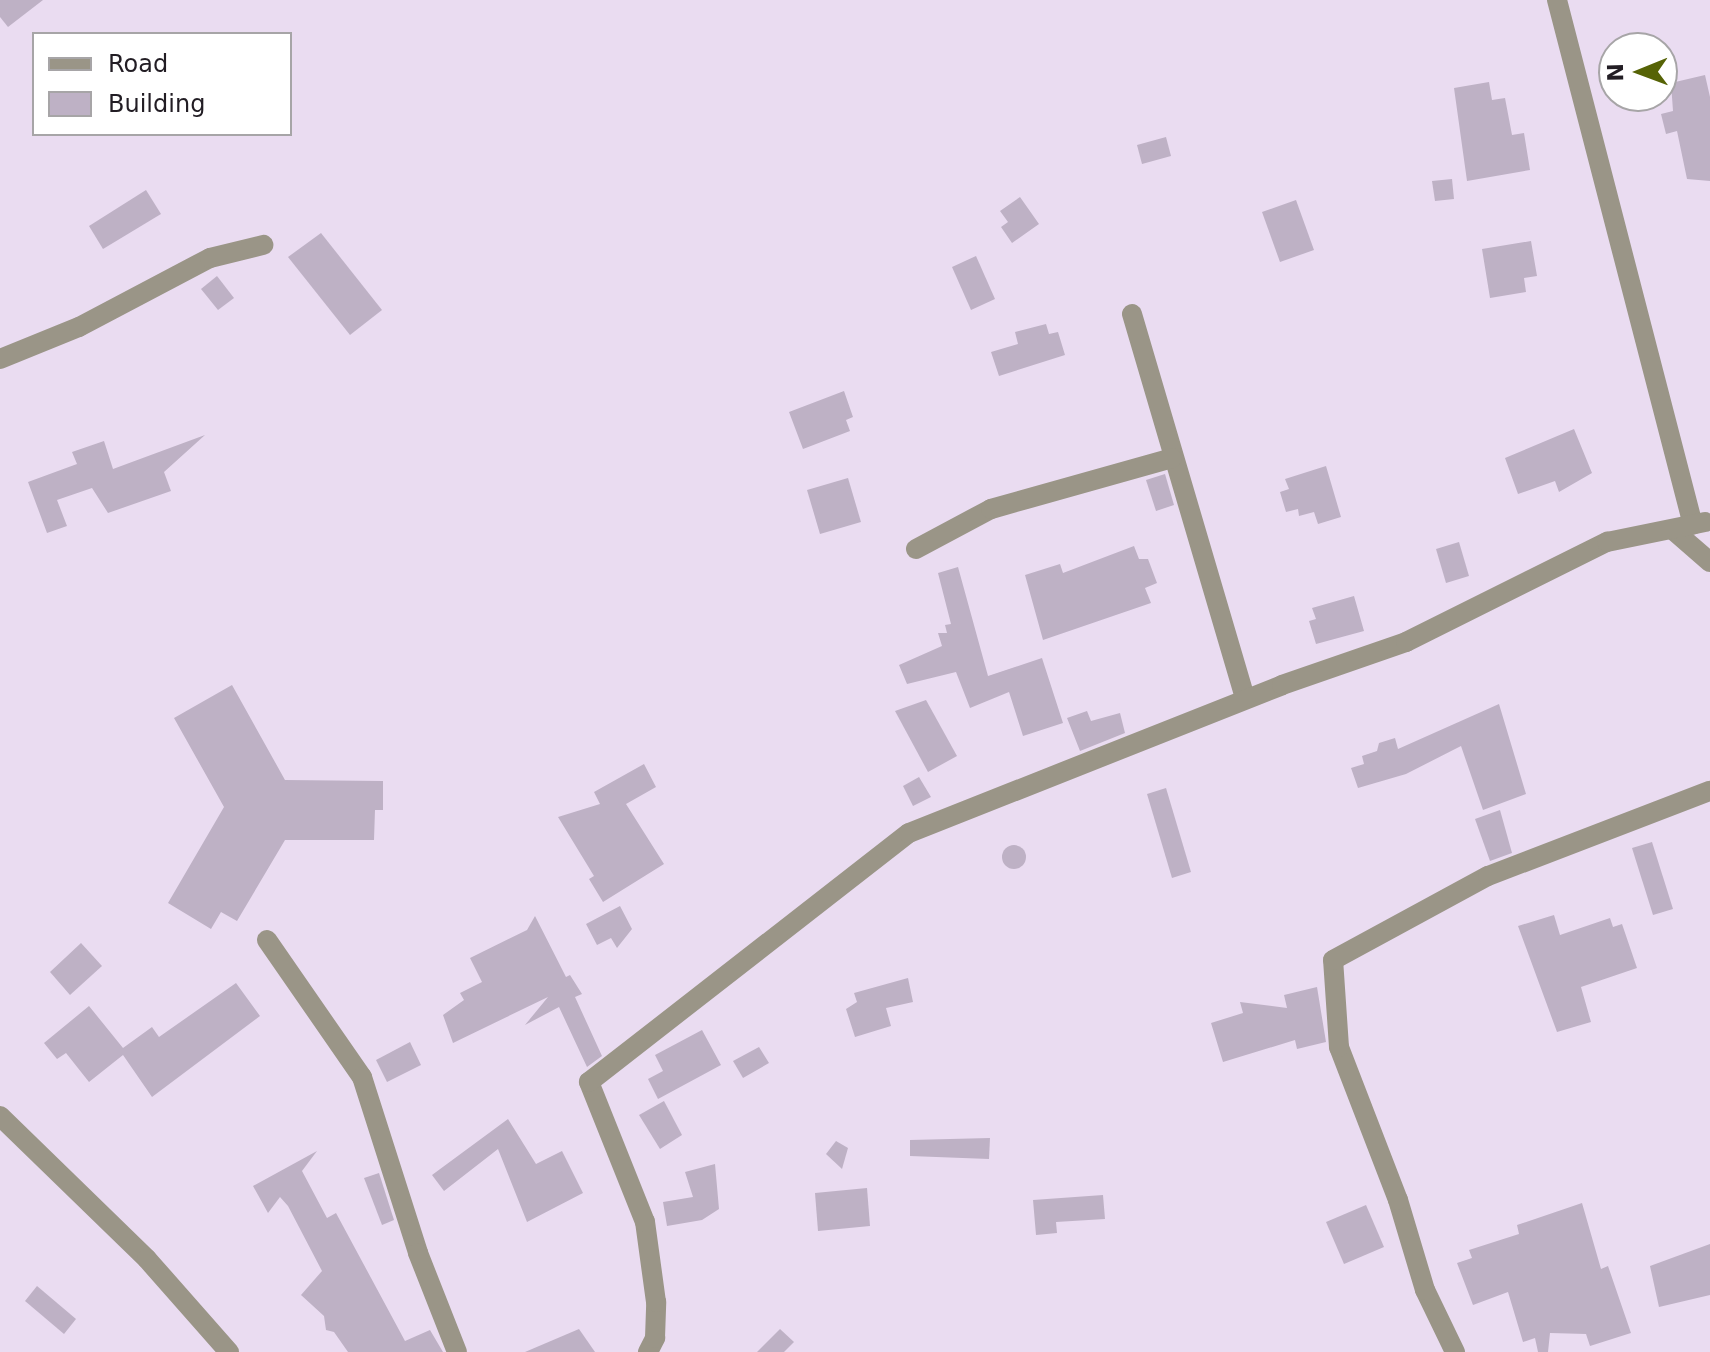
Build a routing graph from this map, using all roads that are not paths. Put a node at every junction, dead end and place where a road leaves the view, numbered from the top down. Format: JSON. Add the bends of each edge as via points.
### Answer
{"nodes":[{"id":1,"x":1557,"y":0,"type":"edge"},
{"id":2,"x":263,"y":245,"type":"dead end"},
{"id":3,"x":1132,"y":314,"type":"dead end"},
{"id":4,"x":0,"y":359,"type":"edge"},
{"id":5,"x":1172,"y":458,"type":"junction"},
{"id":6,"x":1690,"y":526,"type":"junction"},
{"id":7,"x":916,"y":549,"type":"dead end"},
{"id":8,"x":1710,"y":562,"type":"edge"},
{"id":9,"x":1245,"y":699,"type":"junction"},
{"id":10,"x":1710,"y":791,"type":"edge"},
{"id":11,"x":267,"y":940,"type":"dead end"},
{"id":12,"x":0,"y":1116,"type":"edge"},
{"id":13,"x":229,"y":1352,"type":"edge"},
{"id":14,"x":457,"y":1352,"type":"edge"},
{"id":15,"x":648,"y":1352,"type":"edge"},
{"id":16,"x":1455,"y":1352,"type":"edge"}],
"edges":[{"from":1,"to":6,"type":"street"},
{"from":2,"to":4,"type":"street","via":[[210,258],[79,327]]},
{"from":3,"to":5,"type":"street"},
{"from":5,"to":7,"type":"street","via":[[991,509]]},
{"from":5,"to":9,"type":"street"},
{"from":6,"to":8,"type":"street"},
{"from":6,"to":9,"type":"street","via":[[1607,542],[1406,642]]},
{"from":9,"to":15,"type":"street","via":[[909,833],[589,1082],[645,1222],[656,1302],[655,1338]]},
{"from":10,"to":16,"type":"street","via":[[1488,876],[1333,960],[1339,1047],[1398,1200],[1425,1290]]},
{"from":11,"to":14,"type":"street","via":[[362,1077],[418,1253]]},
{"from":12,"to":13,"type":"street","via":[[147,1259]]}]}
